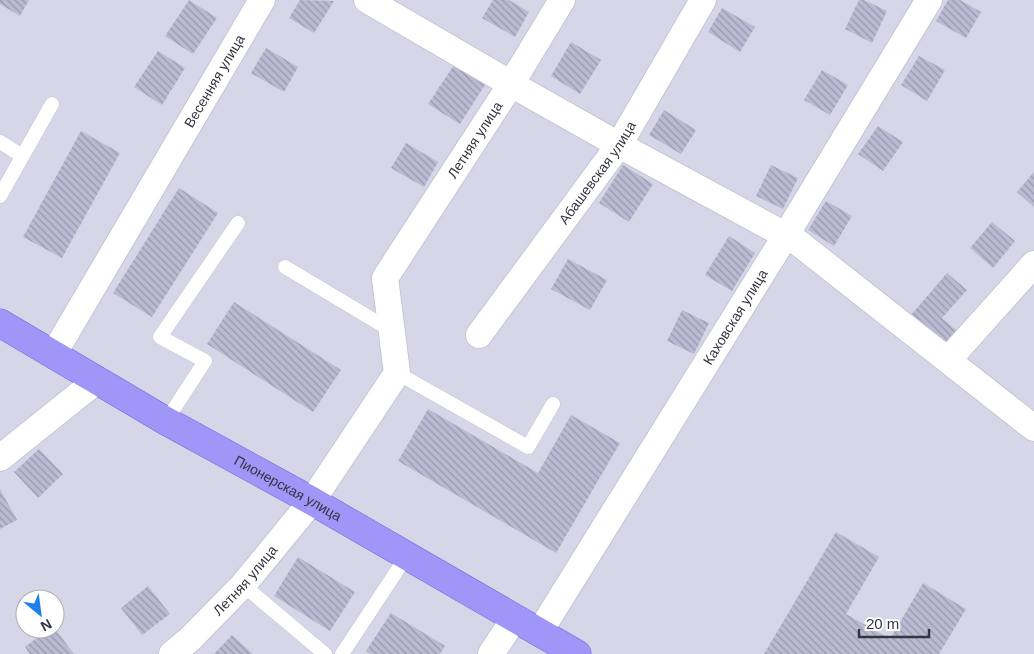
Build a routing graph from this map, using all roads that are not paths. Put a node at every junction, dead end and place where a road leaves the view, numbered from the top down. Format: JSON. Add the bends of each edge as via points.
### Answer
{"nodes":[{"id":1,"x":262,"y":0,"type":"edge"},
{"id":2,"x":367,"y":0,"type":"edge"},
{"id":3,"x":562,"y":0,"type":"edge"},
{"id":4,"x":703,"y":0,"type":"edge"},
{"id":5,"x":929,"y":0,"type":"edge"},
{"id":6,"x":511,"y":84,"type":"junction"},
{"id":7,"x":52,"y":104,"type":"dead end"},
{"id":8,"x":0,"y":142,"type":"edge"},
{"id":9,"x":618,"y":145,"type":"junction"},
{"id":10,"x":22,"y":156,"type":"junction"},
{"id":11,"x":0,"y":196,"type":"edge"},
{"id":12,"x":238,"y":223,"type":"dead end"},
{"id":13,"x":786,"y":235,"type":"junction"},
{"id":14,"x":1034,"y":264,"type":"edge"},
{"id":15,"x":285,"y":267,"type":"dead end"},
{"id":16,"x":0,"y":323,"type":"edge"},
{"id":17,"x":392,"y":331,"type":"junction"},
{"id":18,"x":479,"y":335,"type":"dead end"},
{"id":19,"x":54,"y":355,"type":"junction"},
{"id":20,"x":948,"y":360,"type":"junction"},
{"id":21,"x":397,"y":374,"type":"junction"},
{"id":22,"x":96,"y":381,"type":"junction"},
{"id":23,"x":552,"y":404,"type":"dead end"},
{"id":24,"x":166,"y":421,"type":"junction"},
{"id":25,"x":1034,"y":428,"type":"edge"},
{"id":26,"x":0,"y":458,"type":"edge"},
{"id":27,"x":312,"y":502,"type":"junction"},
{"id":28,"x":406,"y":557,"type":"junction"},
{"id":29,"x":243,"y":585,"type":"junction"},
{"id":30,"x":514,"y":619,"type":"junction"},
{"id":31,"x":540,"y":633,"type":"junction"},
{"id":32,"x":172,"y":654,"type":"edge"},
{"id":33,"x":325,"y":654,"type":"edge"},
{"id":34,"x":342,"y":654,"type":"edge"},
{"id":35,"x":491,"y":654,"type":"edge"},
{"id":36,"x":577,"y":654,"type":"edge"}],
"edges":[{"from":1,"to":19,"type":"street","name":"Весенняя улица"},
{"from":2,"to":6,"type":"street"},
{"from":3,"to":6,"type":"street","name":"Летняя улица"},
{"from":4,"to":9,"type":"street","name":"Абашевская улица"},
{"from":5,"to":13,"type":"street","name":"Каховская улица"},
{"from":6,"to":9,"type":"street"},
{"from":6,"to":17,"type":"street","name":"Летняя улица","via":[[385,278]]},
{"from":7,"to":10,"type":"lane"},
{"from":8,"to":10,"type":"lane"},
{"from":9,"to":13,"type":"street"},
{"from":9,"to":18,"type":"street","name":"Абашевская улица"},
{"from":10,"to":11,"type":"lane"},
{"from":12,"to":24,"type":"lane","via":[[160,337],[205,361]]},
{"from":13,"to":20,"type":"street"},
{"from":13,"to":31,"type":"street","name":"Каховская улица"},
{"from":14,"to":20,"type":"street"},
{"from":15,"to":17,"type":"lane"},
{"from":16,"to":19,"type":"main road","name":"Пионерская улица"},
{"from":17,"to":21,"type":"street"},
{"from":19,"to":22,"type":"main road","name":"Пионерская улица"},
{"from":20,"to":25,"type":"street"},
{"from":21,"to":23,"type":"lane","via":[[528,447]]},
{"from":21,"to":27,"type":"street","name":"Летняя улица"},
{"from":22,"to":24,"type":"main road","name":"Пионерская улица"},
{"from":22,"to":26,"type":"street"},
{"from":24,"to":27,"type":"main road","name":"Пионерская улица"},
{"from":27,"to":28,"type":"main road","name":"Пионерская улица"},
{"from":27,"to":29,"type":"street","name":"Летняя улица"},
{"from":28,"to":30,"type":"main road","name":"Пионерская улица"},
{"from":28,"to":34,"type":"lane"},
{"from":29,"to":32,"type":"street","name":"Летняя улица"},
{"from":29,"to":33,"type":"lane"},
{"from":30,"to":31,"type":"main road","name":"Пионерская улица"},
{"from":30,"to":35,"type":"street"},
{"from":31,"to":36,"type":"main road","name":"Пионерская улица"}]}
